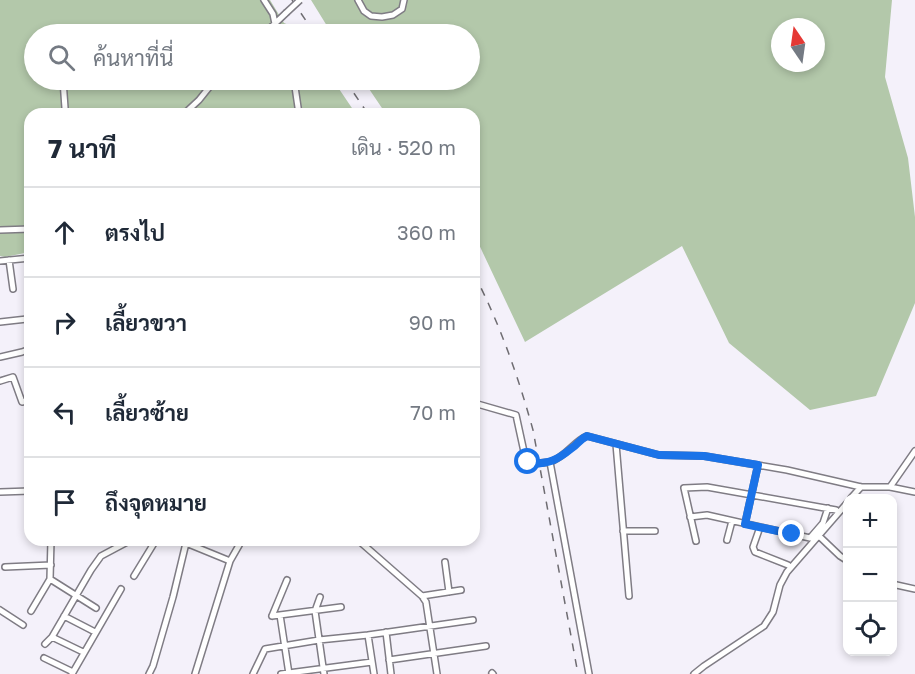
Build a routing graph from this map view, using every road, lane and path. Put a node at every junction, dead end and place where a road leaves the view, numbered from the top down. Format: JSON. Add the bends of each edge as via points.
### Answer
{"nodes":[{"id":1,"x":264,"y":0,"type":"edge"},
{"id":2,"x":300,"y":0,"type":"edge"},
{"id":3,"x":358,"y":0,"type":"edge"},
{"id":4,"x":404,"y":0,"type":"edge"},
{"id":5,"x":274,"y":24,"type":"joint"},
{"id":6,"x":64,"y":90,"type":"edge"},
{"id":7,"x":207,"y":90,"type":"edge"},
{"id":8,"x":295,"y":90,"type":"edge"},
{"id":9,"x":65,"y":108,"type":"dead end"},
{"id":10,"x":190,"y":108,"type":"edge"},
{"id":11,"x":298,"y":108,"type":"edge"},
{"id":12,"x":24,"y":229,"type":"edge"},
{"id":13,"x":0,"y":230,"type":"edge"},
{"id":14,"x":24,"y":259,"type":"edge"},
{"id":15,"x":9,"y":260,"type":"junction"},
{"id":16,"x":0,"y":261,"type":"edge"},
{"id":17,"x":13,"y":289,"type":"dead end"},
{"id":18,"x":24,"y":319,"type":"edge"},
{"id":19,"x":0,"y":322,"type":"edge"},
{"id":20,"x":24,"y":351,"type":"edge"},
{"id":21,"x":0,"y":357,"type":"edge"},
{"id":22,"x":0,"y":381,"type":"edge"},
{"id":23,"x":24,"y":401,"type":"edge"},
{"id":24,"x":480,"y":406,"type":"edge"},
{"id":25,"x":616,"y":444,"type":"junction"},
{"id":26,"x":915,"y":451,"type":"edge"},
{"id":27,"x":550,"y":462,"type":"junction"},
{"id":28,"x":758,"y":465,"type":"junction"},
{"id":29,"x":861,"y":487,"type":"junction"},
{"id":30,"x":890,"y":487,"type":"junction"},
{"id":31,"x":0,"y":490,"type":"edge"},
{"id":32,"x":24,"y":491,"type":"edge"},
{"id":33,"x":915,"y":492,"type":"edge"},
{"id":34,"x":752,"y":494,"type":"junction"},
{"id":35,"x":855,"y":494,"type":"edge"},
{"id":36,"x":828,"y":508,"type":"junction"},
{"id":37,"x":843,"y":508,"type":"edge"},
{"id":38,"x":836,"y":510,"type":"dead end"},
{"id":39,"x":690,"y":517,"type":"junction"},
{"id":40,"x":732,"y":521,"type":"junction"},
{"id":41,"x":745,"y":524,"type":"junction"},
{"id":42,"x":760,"y":527,"type":"junction"},
{"id":43,"x":623,"y":531,"type":"junction"},
{"id":44,"x":655,"y":531,"type":"dead end"},
{"id":45,"x":819,"y":536,"type":"junction"},
{"id":46,"x":727,"y":540,"type":"dead end"},
{"id":47,"x":696,"y":542,"type":"dead end"},
{"id":48,"x":51,"y":546,"type":"edge"},
{"id":49,"x":119,"y":546,"type":"edge"},
{"id":50,"x":152,"y":546,"type":"edge"},
{"id":51,"x":187,"y":546,"type":"edge"},
{"id":52,"x":197,"y":546,"type":"edge"},
{"id":53,"x":239,"y":546,"type":"edge"},
{"id":54,"x":365,"y":546,"type":"edge"},
{"id":55,"x":843,"y":558,"type":"edge"},
{"id":56,"x":230,"y":561,"type":"junction"},
{"id":57,"x":446,"y":562,"type":"dead end"},
{"id":58,"x":788,"y":565,"type":"dead end"},
{"id":59,"x":51,"y":566,"type":"junction"},
{"id":60,"x":4,"y":567,"type":"dead end"},
{"id":61,"x":134,"y":576,"type":"dead end"},
{"id":62,"x":50,"y":579,"type":"junction"},
{"id":63,"x":287,"y":580,"type":"dead end"},
{"id":64,"x":897,"y":585,"type":"edge"},
{"id":65,"x":122,"y":589,"type":"dead end"},
{"id":66,"x":915,"y":589,"type":"edge"},
{"id":67,"x":461,"y":590,"type":"dead end"},
{"id":68,"x":449,"y":592,"type":"junction"},
{"id":69,"x":76,"y":596,"type":"junction"},
{"id":70,"x":422,"y":596,"type":"junction"},
{"id":71,"x":629,"y":596,"type":"dead end"},
{"id":72,"x":320,"y":597,"type":"dead end"},
{"id":73,"x":341,"y":607,"type":"dead end"},
{"id":74,"x":96,"y":608,"type":"dead end"},
{"id":75,"x":0,"y":610,"type":"edge"},
{"id":76,"x":315,"y":610,"type":"junction"},
{"id":77,"x":31,"y":611,"type":"dead end"},
{"id":78,"x":280,"y":615,"type":"junction"},
{"id":79,"x":64,"y":616,"type":"junction"},
{"id":80,"x":472,"y":620,"type":"dead end"},
{"id":81,"x":23,"y":625,"type":"dead end"},
{"id":82,"x":430,"y":625,"type":"junction"},
{"id":83,"x":95,"y":632,"type":"junction"},
{"id":84,"x":386,"y":632,"type":"junction"},
{"id":85,"x":368,"y":635,"type":"junction"},
{"id":86,"x":52,"y":637,"type":"junction"},
{"id":87,"x":319,"y":640,"type":"junction"},
{"id":88,"x":45,"y":644,"type":"dead end"},
{"id":89,"x":486,"y":645,"type":"dead end"},
{"id":90,"x":285,"y":646,"type":"junction"},
{"id":91,"x":83,"y":652,"type":"junction"},
{"id":92,"x":434,"y":653,"type":"junction"},
{"id":93,"x":45,"y":658,"type":"dead end"},
{"id":94,"x":389,"y":660,"type":"junction"},
{"id":95,"x":372,"y":662,"type":"junction"},
{"id":96,"x":324,"y":671,"type":"edge"},
{"id":97,"x":72,"y":673,"type":"edge"},
{"id":98,"x":289,"y":673,"type":"edge"},
{"id":99,"x":149,"y":674,"type":"edge"},
{"id":100,"x":195,"y":674,"type":"edge"},
{"id":101,"x":253,"y":674,"type":"edge"},
{"id":102,"x":281,"y":674,"type":"edge"},
{"id":103,"x":374,"y":674,"type":"edge"},
{"id":104,"x":391,"y":674,"type":"edge"},
{"id":105,"x":437,"y":674,"type":"edge"},
{"id":106,"x":589,"y":674,"type":"edge"},
{"id":107,"x":693,"y":674,"type":"edge"}],
"edges":[{"from":1,"to":5,"type":"street"},
{"from":2,"to":5,"type":"street","bridge":true},
{"from":3,"to":4,"type":"street","via":[[364,11],[382,17],[402,9]]},
{"from":6,"to":9,"type":"street"},
{"from":7,"to":10,"type":"street"},
{"from":8,"to":11,"type":"street"},
{"from":12,"to":13,"type":"street"},
{"from":14,"to":15,"type":"street"},
{"from":15,"to":16,"type":"street"},
{"from":15,"to":17,"type":"street"},
{"from":18,"to":19,"type":"street"},
{"from":20,"to":21,"type":"street"},
{"from":22,"to":23,"type":"street","via":[[13,377],[21,402]]},
{"from":24,"to":27,"type":"street","via":[[516,415],[526,461]]},
{"from":25,"to":27,"type":"street","via":[[587,436]]},
{"from":25,"to":28,"type":"street","via":[[659,455],[704,456]]},
{"from":25,"to":43,"type":"street"},
{"from":26,"to":30,"type":"street"},
{"from":27,"to":106,"type":"street"},
{"from":28,"to":29,"type":"street"},
{"from":28,"to":34,"type":"street"},
{"from":29,"to":30,"type":"street"},
{"from":29,"to":35,"type":"street"},
{"from":30,"to":33,"type":"street"},
{"from":31,"to":32,"type":"street"},
{"from":34,"to":36,"type":"street"},
{"from":34,"to":39,"type":"street","via":[[707,487],[684,488]]},
{"from":34,"to":41,"type":"street"},
{"from":36,"to":38,"type":"street"},
{"from":36,"to":42,"type":"street","via":[[825,521],[810,538]]},
{"from":37,"to":45,"type":"street"},
{"from":39,"to":40,"type":"street","via":[[706,515]]},
{"from":39,"to":47,"type":"street"},
{"from":40,"to":41,"type":"street"},
{"from":40,"to":46,"type":"street"},
{"from":41,"to":42,"type":"street"},
{"from":42,"to":58,"type":"street","via":[[754,550]]},
{"from":43,"to":44,"type":"street"},
{"from":43,"to":71,"type":"street"},
{"from":45,"to":55,"type":"street"},
{"from":45,"to":107,"type":"street","via":[[787,572],[764,626]]},
{"from":48,"to":59,"type":"street"},
{"from":49,"to":69,"type":"street","via":[[101,555]]},
{"from":50,"to":61,"type":"street"},
{"from":51,"to":99,"type":"street"},
{"from":52,"to":56,"type":"street"},
{"from":53,"to":56,"type":"street"},
{"from":54,"to":70,"type":"street"},
{"from":56,"to":100,"type":"street"},
{"from":57,"to":68,"type":"street"},
{"from":59,"to":60,"type":"street"},
{"from":59,"to":62,"type":"street"},
{"from":62,"to":69,"type":"street"},
{"from":62,"to":77,"type":"street"},
{"from":63,"to":78,"type":"street","via":[[272,616]]},
{"from":64,"to":66,"type":"street"},
{"from":65,"to":83,"type":"street"},
{"from":67,"to":68,"type":"street"},
{"from":68,"to":70,"type":"street"},
{"from":69,"to":74,"type":"street"},
{"from":69,"to":79,"type":"street"},
{"from":70,"to":82,"type":"street"},
{"from":72,"to":76,"type":"street"},
{"from":73,"to":76,"type":"street"},
{"from":75,"to":81,"type":"street"},
{"from":76,"to":78,"type":"street"},
{"from":76,"to":87,"type":"street"},
{"from":78,"to":90,"type":"street"},
{"from":79,"to":83,"type":"street"},
{"from":79,"to":86,"type":"street"},
{"from":80,"to":82,"type":"street"},
{"from":82,"to":84,"type":"street"},
{"from":82,"to":92,"type":"street"},
{"from":83,"to":91,"type":"street"},
{"from":84,"to":85,"type":"street"},
{"from":84,"to":94,"type":"street"},
{"from":85,"to":87,"type":"street"},
{"from":85,"to":95,"type":"street"},
{"from":86,"to":88,"type":"street"},
{"from":86,"to":91,"type":"street"},
{"from":87,"to":90,"type":"street"},
{"from":87,"to":96,"type":"street"},
{"from":89,"to":92,"type":"street"},
{"from":90,"to":98,"type":"street"},
{"from":90,"to":101,"type":"street","via":[[266,650]]},
{"from":91,"to":97,"type":"street"},
{"from":92,"to":94,"type":"street"},
{"from":92,"to":105,"type":"street"},
{"from":93,"to":97,"type":"street"},
{"from":94,"to":104,"type":"street"},
{"from":95,"to":96,"type":"street"},
{"from":95,"to":103,"type":"street"},
{"from":96,"to":98,"type":"street"},
{"from":98,"to":102,"type":"street"}]}
